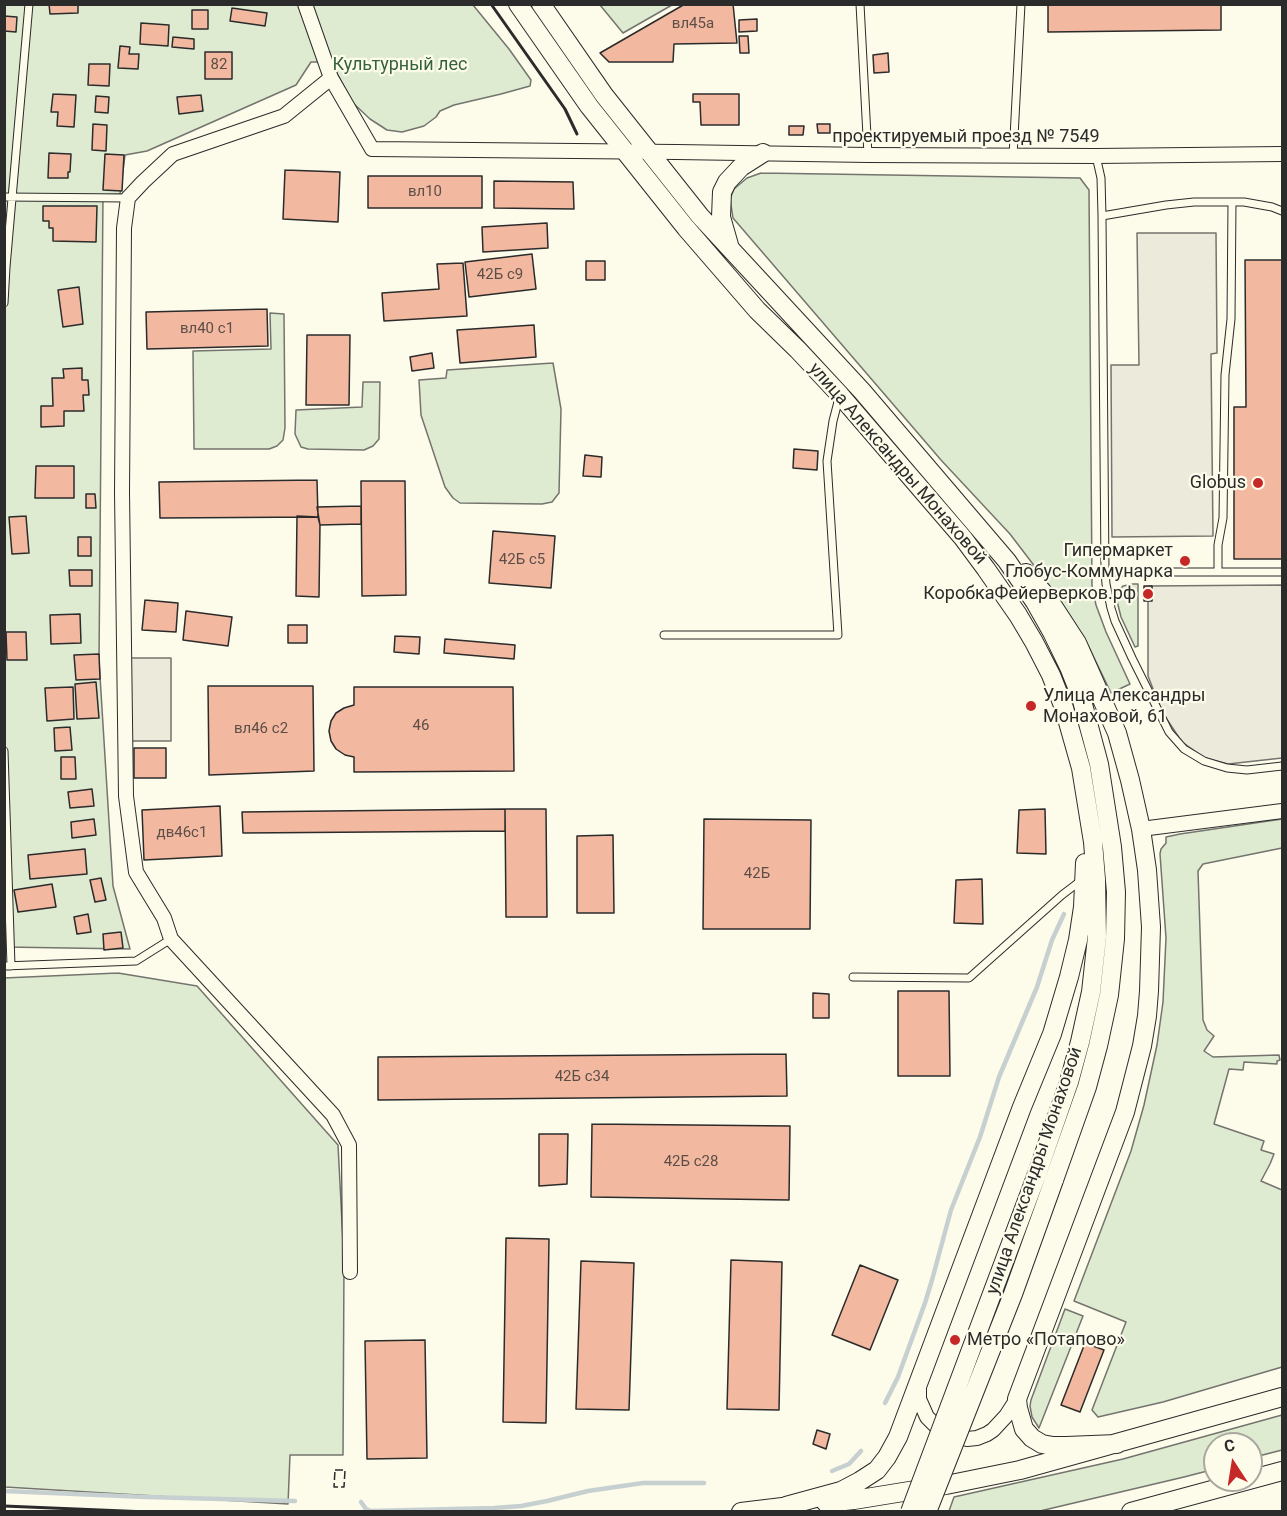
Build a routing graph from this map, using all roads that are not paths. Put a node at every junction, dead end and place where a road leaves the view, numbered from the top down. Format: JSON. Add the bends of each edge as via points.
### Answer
{"nodes":[{"id":1,"x":29,"y":4,"type":"edge"},
{"id":2,"x":305,"y":4,"type":"edge"},
{"id":3,"x":518,"y":4,"type":"edge"},
{"id":4,"x":541,"y":4,"type":"edge"},
{"id":5,"x":860,"y":4,"type":"edge"},
{"id":6,"x":1021,"y":4,"type":"edge"},
{"id":7,"x":331,"y":78,"type":"junction"},
{"id":8,"x":625,"y":152,"type":"junction"},
{"id":9,"x":649,"y":152,"type":"junction"},
{"id":10,"x":763,"y":153,"type":"junction"},
{"id":11,"x":1282,"y":154,"type":"edge"},
{"id":12,"x":868,"y":155,"type":"junction"},
{"id":13,"x":1013,"y":156,"type":"junction"},
{"id":14,"x":1096,"y":156,"type":"junction"},
{"id":15,"x":8,"y":198,"type":"edge"},
{"id":16,"x":128,"y":198,"type":"junction"},
{"id":17,"x":1232,"y":202,"type":"junction"},
{"id":18,"x":1282,"y":211,"type":"edge"},
{"id":19,"x":1102,"y":216,"type":"junction"},
{"id":20,"x":731,"y":249,"type":"junction"},
{"id":21,"x":4,"y":303,"type":"edge"},
{"id":22,"x":840,"y":395,"type":"junction"},
{"id":23,"x":980,"y":528,"type":"junction"},
{"id":24,"x":1105,"y":572,"type":"junction"},
{"id":25,"x":1218,"y":572,"type":"junction"},
{"id":26,"x":1282,"y":572,"type":"edge"},
{"id":27,"x":664,"y":635,"type":"dead end"},
{"id":28,"x":4,"y":751,"type":"edge"},
{"id":29,"x":1282,"y":766,"type":"edge"},
{"id":30,"x":1282,"y":811,"type":"edge"},
{"id":31,"x":1141,"y":829,"type":"junction"},
{"id":32,"x":1090,"y":880,"type":"junction"},
{"id":33,"x":171,"y":939,"type":"junction"},
{"id":34,"x":8,"y":966,"type":"edge"},
{"id":35,"x":853,"y":977,"type":"dead end"},
{"id":36,"x":350,"y":1272,"type":"dead end"},
{"id":37,"x":919,"y":1380,"type":"junction"},
{"id":38,"x":1282,"y":1397,"type":"edge"},
{"id":39,"x":1017,"y":1399,"type":"junction"},
{"id":40,"x":1117,"y":1444,"type":"junction"},
{"id":41,"x":1282,"y":1471,"type":"edge"},
{"id":42,"x":786,"y":1506,"type":"junction"},
{"id":43,"x":741,"y":1512,"type":"edge"},
{"id":44,"x":910,"y":1512,"type":"edge"},
{"id":45,"x":927,"y":1512,"type":"edge"},
{"id":46,"x":1131,"y":1512,"type":"edge"}],
"edges":[{"from":1,"to":15,"type":"lane"},
{"from":2,"to":7,"type":"street"},
{"from":3,"to":8,"type":"main road","name":"улица Александры Монаховой"},
{"from":4,"to":9,"type":"main road","name":"улица Александры Монаховой"},
{"from":5,"to":12,"type":"lane"},
{"from":6,"to":13,"type":"lane"},
{"from":7,"to":8,"type":"street","name":"проектируемый проезд № 7549","via":[[372,149]]},
{"from":7,"to":16,"type":"street","via":[[284,116],[173,154]]},
{"from":8,"to":9,"type":"street","name":"проектируемый проезд № 7549"},
{"from":8,"to":22,"type":"main road","name":"улица Александры Монаховой","via":[[757,310]]},
{"from":9,"to":10,"type":"street","name":"проектируемый проезд № 7549"},
{"from":9,"to":20,"type":"main road","name":"улица Александры Монаховой"},
{"from":10,"to":12,"type":"street","name":"проектируемый проезд № 7549"},
{"from":10,"to":20,"type":"main road","via":[[741,167],[722,192],[722,218]]},
{"from":11,"to":14,"type":"street","name":"проектируемый проезд № 7549"},
{"from":12,"to":13,"type":"street","name":"проектируемый проезд № 7549"},
{"from":13,"to":14,"type":"street","name":"проектируемый проезд № 7549"},
{"from":14,"to":19,"type":"lane"},
{"from":15,"to":16,"type":"lane"},
{"from":15,"to":21,"type":"lane"},
{"from":16,"to":33,"type":"street","via":[[124,228],[122,492],[126,796],[136,872],[164,918]]},
{"from":17,"to":18,"type":"lane"},
{"from":17,"to":19,"type":"lane","via":[[1166,205]]},
{"from":17,"to":25,"type":"lane","via":[[1231,319],[1225,375],[1223,518]]},
{"from":19,"to":24,"type":"lane"},
{"from":20,"to":23,"type":"main road","name":"улица Александры Монаховой","via":[[862,391]]},
{"from":22,"to":27,"type":"lane","via":[[827,461],[838,635]]},
{"from":22,"to":32,"type":"main road","name":"улица Александры Монаховой","via":[[963,538],[1018,615],[1042,658],[1064,708],[1081,768],[1093,842]]},
{"from":23,"to":31,"type":"main road","via":[[1047,597],[1077,643],[1117,733]]},
{"from":23,"to":45,"type":"main road","name":"улица Александры Монаховой","bridge":true,"via":[[1035,602],[1070,667],[1084,705],[1099,764],[1112,847],[1115,939],[1109,995],[1087,1087],[1013,1294]]},
{"from":24,"to":25,"type":"lane"},
{"from":24,"to":29,"type":"lane","via":[[1115,621],[1160,715],[1177,741],[1191,754],[1214,765],[1241,770]]},
{"from":25,"to":26,"type":"lane"},
{"from":28,"to":34,"type":"lane"},
{"from":30,"to":31,"type":"street"},
{"from":31,"to":39,"type":"main road","via":[[1151,927],[1142,1046],[1125,1112]]},
{"from":32,"to":35,"type":"lane","via":[[1079,882],[969,978]]},
{"from":32,"to":37,"type":"main road","via":[[1052,1034]]},
{"from":32,"to":44,"type":"main road","name":"улица Александры Монаховой","bridge":true,"via":[[1096,938],[1090,992],[1069,1082]]},
{"from":33,"to":34,"type":"lane","via":[[136,961]]},
{"from":33,"to":36,"type":"street","via":[[333,1115],[349,1145]]},
{"from":37,"to":39,"type":"street","via":[[919,1399],[927,1417],[940,1430],[968,1439],[993,1430]]},
{"from":37,"to":42,"type":"main road","via":[[898,1437],[877,1470],[841,1491]]},
{"from":38,"to":40,"type":"main road"},
{"from":39,"to":40,"type":"main road","via":[[1024,1429],[1037,1442],[1053,1446]]},
{"from":40,"to":42,"type":"main road","via":[[946,1485]]},
{"from":41,"to":46,"type":"main road"},
{"from":42,"to":43,"type":"main road"}]}
